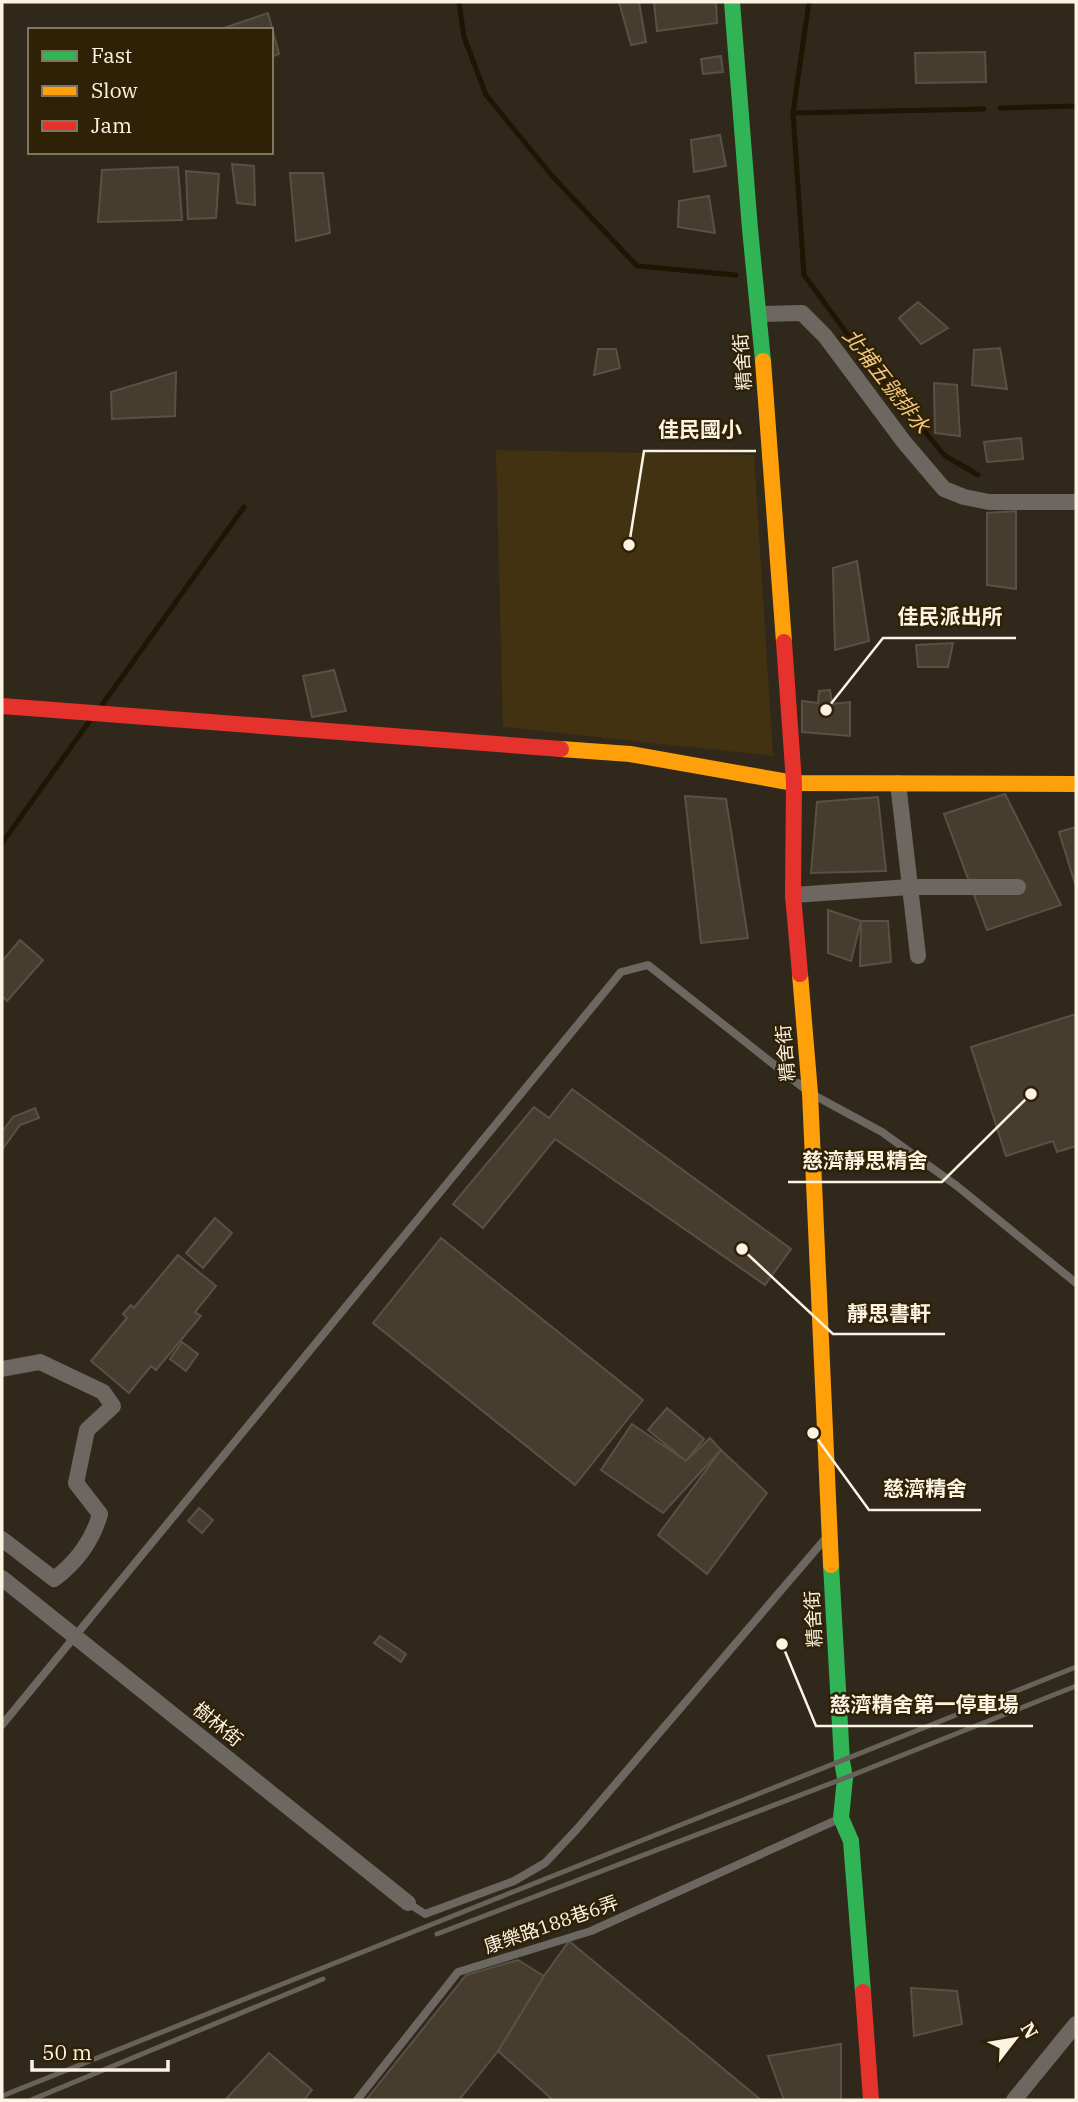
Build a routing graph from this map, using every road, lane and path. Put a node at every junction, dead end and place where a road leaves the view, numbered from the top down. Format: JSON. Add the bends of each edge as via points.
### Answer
{"nodes":[{"id":1,"x":732,"y":2,"type":"edge"},
{"id":2,"x":760,"y":314,"type":"junction"},
{"id":3,"x":1076,"y":502,"type":"edge"},
{"id":4,"x":2,"y":706,"type":"edge"},
{"id":5,"x":794,"y":783,"type":"junction"},
{"id":6,"x":898,"y":783,"type":"junction"},
{"id":7,"x":1076,"y":785,"type":"edge"},
{"id":8,"x":910,"y":887,"type":"junction"},
{"id":9,"x":1018,"y":887,"type":"dead end"},
{"id":10,"x":793,"y":895,"type":"junction"},
{"id":11,"x":918,"y":956,"type":"dead end"},
{"id":12,"x":810,"y":1093,"type":"junction"},
{"id":13,"x":1076,"y":1283,"type":"edge"},
{"id":14,"x":2,"y":1368,"type":"edge"},
{"id":15,"x":829,"y":1534,"type":"junction"},
{"id":16,"x":2,"y":1539,"type":"edge"},
{"id":17,"x":2,"y":1578,"type":"edge"},
{"id":18,"x":74,"y":1636,"type":"junction"},
{"id":19,"x":2,"y":1725,"type":"edge"},
{"id":20,"x":841,"y":1818,"type":"junction"},
{"id":21,"x":408,"y":1903,"type":"joint"},
{"id":22,"x":1076,"y":2024,"type":"edge"},
{"id":23,"x":357,"y":2100,"type":"edge"},
{"id":24,"x":871,"y":2100,"type":"edge"},
{"id":25,"x":1014,"y":2100,"type":"edge"}],
"edges":[{"from":1,"to":2,"type":"street","name":"精舍街"},
{"from":2,"to":3,"type":"street","via":[[802,313],[944,489],[989,502]]},
{"from":2,"to":5,"type":"street","name":"精舍街"},
{"from":4,"to":5,"type":"street","via":[[629,754]]},
{"from":5,"to":6,"type":"street"},
{"from":5,"to":10,"type":"street","name":"精舍街"},
{"from":6,"to":7,"type":"street"},
{"from":6,"to":8,"type":"street"},
{"from":8,"to":9,"type":"street"},
{"from":8,"to":10,"type":"street"},
{"from":8,"to":11,"type":"street"},
{"from":10,"to":12,"type":"street","name":"精舍街"},
{"from":12,"to":13,"type":"lane","via":[[882,1132]]},
{"from":12,"to":15,"type":"street","name":"精舍街"},
{"from":12,"to":18,"type":"lane","via":[[648,965],[621,972]]},
{"from":14,"to":16,"type":"street","via":[[40,1362],[103,1392],[113,1406],[87,1430],[76,1483],[100,1514],[95,1534],[65,1570],[54,1579]]},
{"from":15,"to":20,"type":"street","name":"精舍街","via":[[845,1778]]},
{"from":15,"to":21,"type":"lane","via":[[545,1864],[514,1881],[425,1914]]},
{"from":17,"to":18,"type":"street","name":"樹林街"},
{"from":18,"to":19,"type":"lane"},
{"from":18,"to":21,"type":"street","name":"樹林街"},
{"from":20,"to":23,"type":"lane","name":"康樂路188巷6弄","via":[[591,1931],[458,1972]]},
{"from":20,"to":24,"type":"street","name":"精舍街","via":[[851,1841]]},
{"from":22,"to":25,"type":"street"}]}
